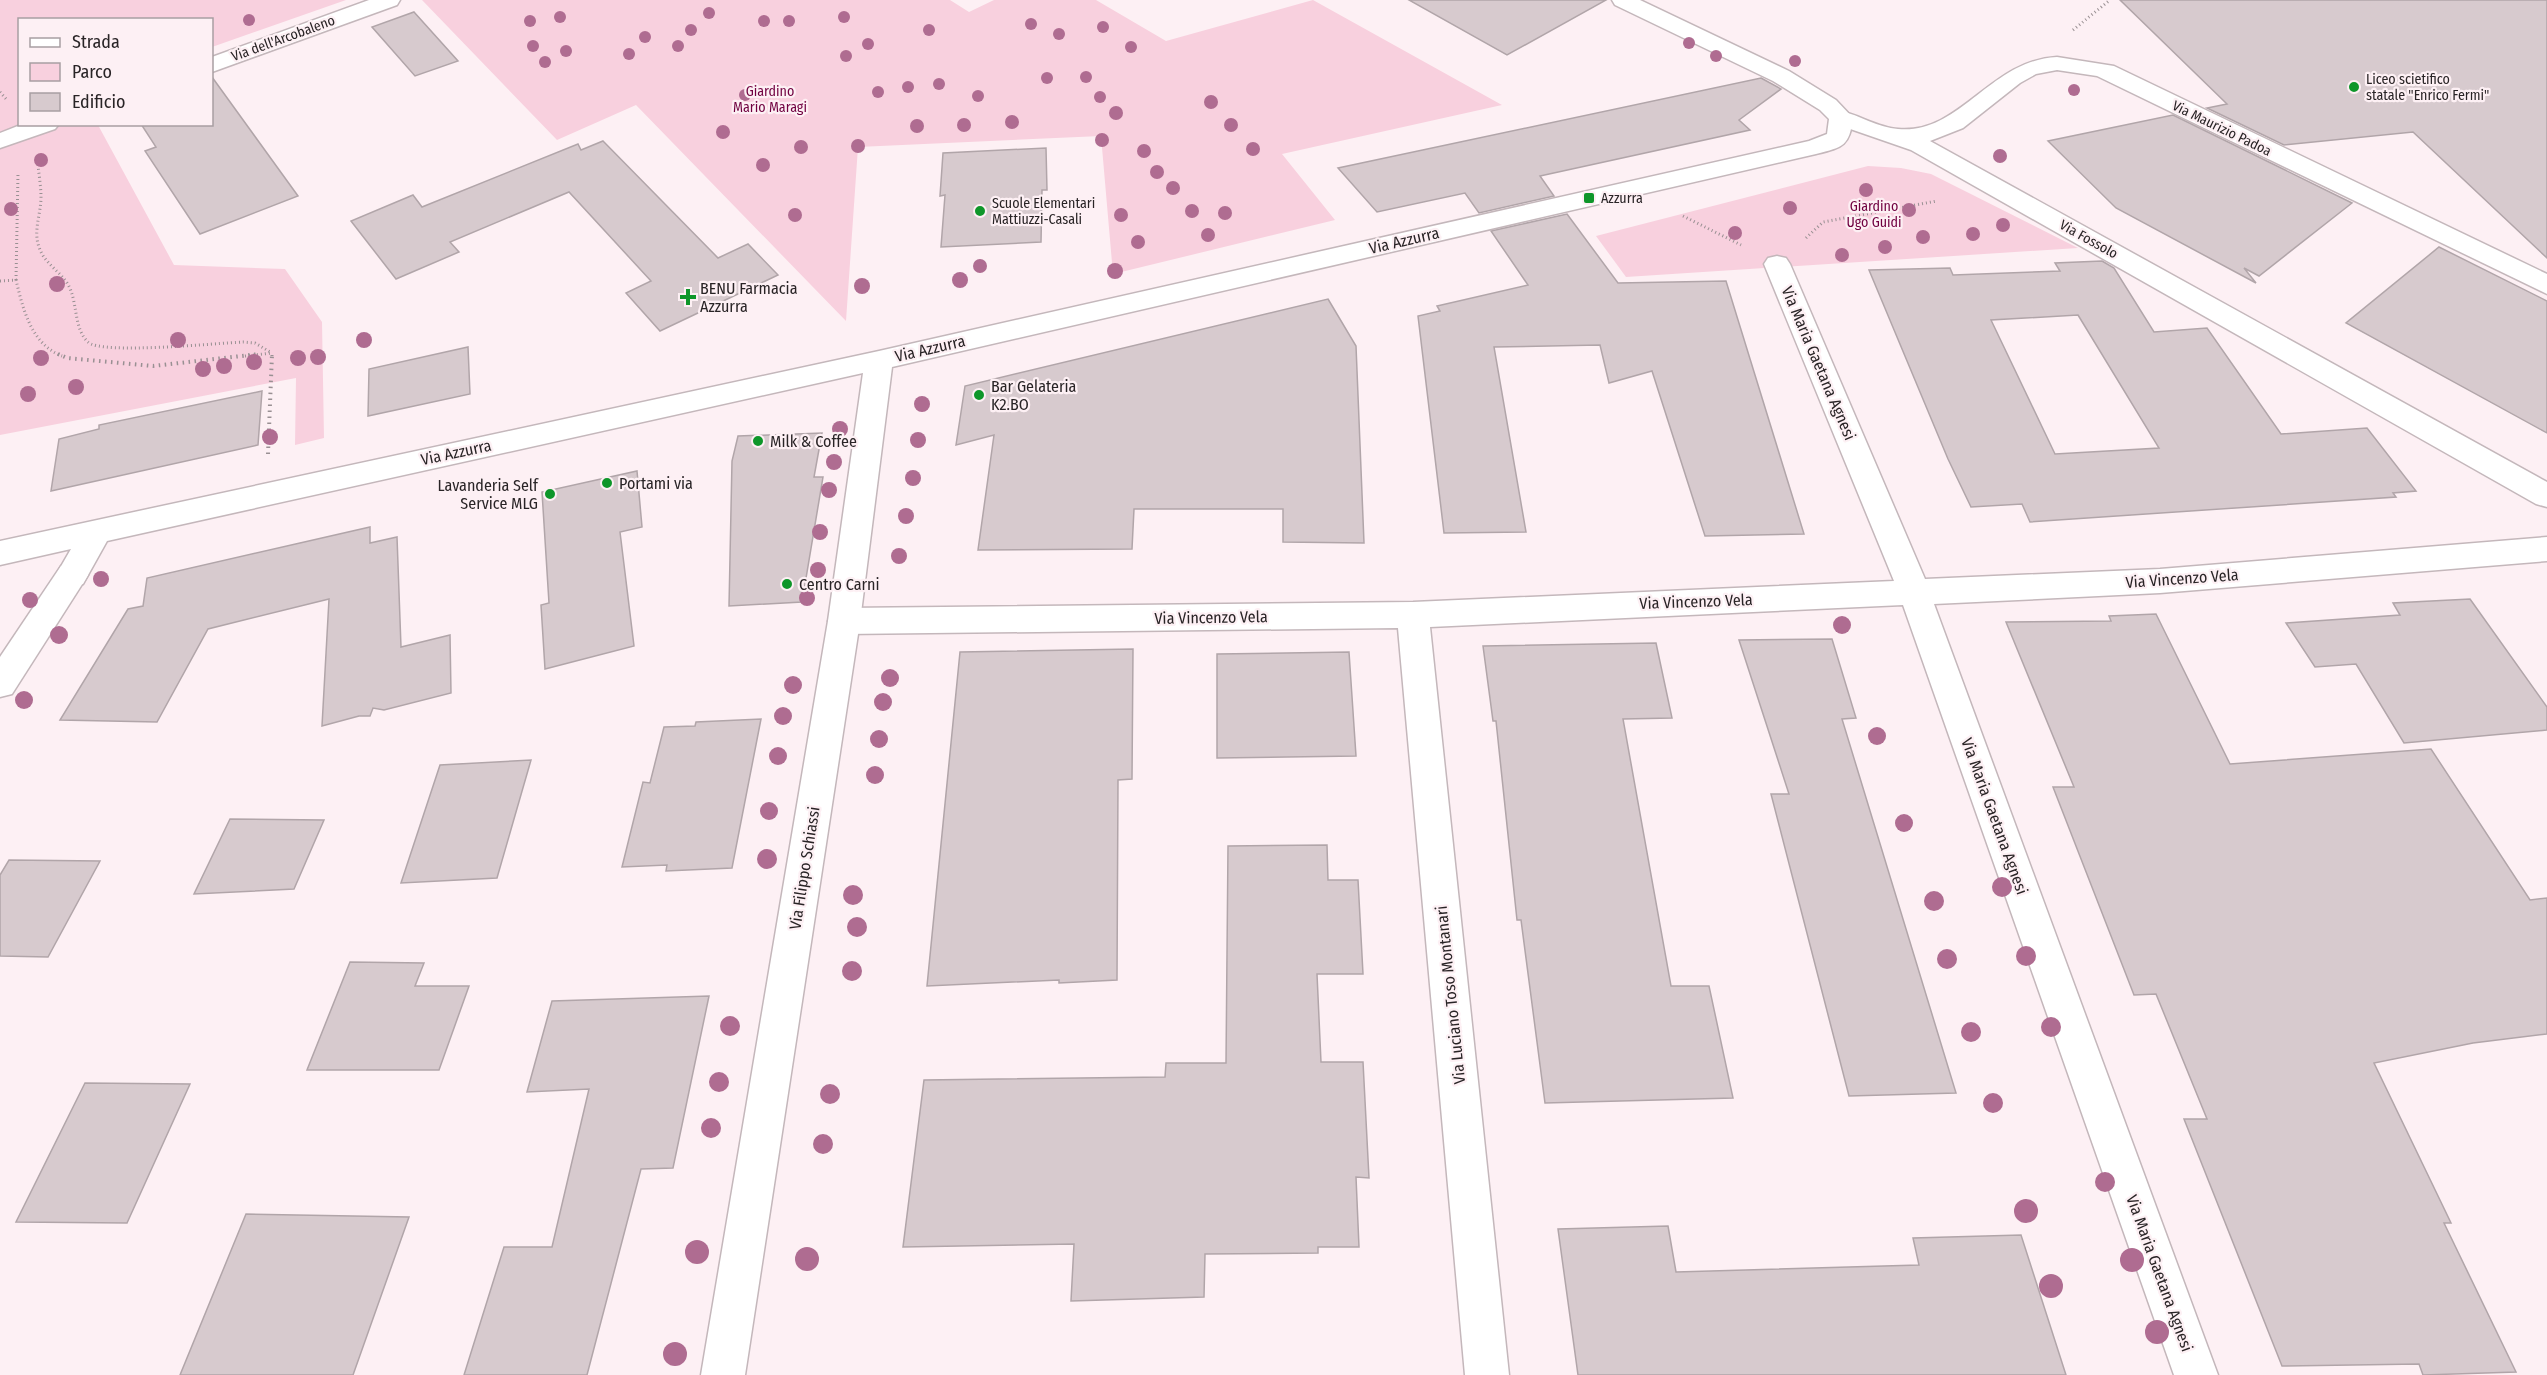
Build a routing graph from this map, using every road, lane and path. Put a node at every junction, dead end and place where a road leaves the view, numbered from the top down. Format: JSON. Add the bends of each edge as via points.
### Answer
{"nodes":[{"id":1,"x":389,"y":0,"type":"edge"},
{"id":2,"x":1623,"y":0,"type":"edge"},
{"id":3,"x":213,"y":65,"type":"edge"},
{"id":4,"x":1841,"y":118,"type":"junction"},
{"id":5,"x":41,"y":126,"type":"edge"},
{"id":6,"x":1897,"y":136,"type":"junction"},
{"id":7,"x":0,"y":141,"type":"edge"},
{"id":8,"x":37,"y":161,"type":"dead end"},
{"id":9,"x":18,"y":167,"type":"dead end"},
{"id":10,"x":1941,"y":200,"type":"dead end"},
{"id":11,"x":1680,"y":214,"type":"dead end"},
{"id":12,"x":1777,"y":264,"type":"junction"},
{"id":13,"x":16,"y":280,"type":"junction"},
{"id":14,"x":0,"y":281,"type":"edge"},
{"id":15,"x":2547,"y":285,"type":"edge"},
{"id":16,"x":272,"y":353,"type":"junction"},
{"id":17,"x":879,"y":360,"type":"junction"},
{"id":18,"x":268,"y":459,"type":"dead end"},
{"id":19,"x":2547,"y":496,"type":"edge"},
{"id":20,"x":97,"y":531,"type":"junction"},
{"id":21,"x":2547,"y":549,"type":"edge"},
{"id":22,"x":0,"y":553,"type":"edge"},
{"id":23,"x":1914,"y":591,"type":"junction"},
{"id":24,"x":1413,"y":615,"type":"junction"},
{"id":25,"x":844,"y":621,"type":"junction"},
{"id":26,"x":0,"y":684,"type":"edge"},
{"id":27,"x":723,"y":1375,"type":"edge"},
{"id":28,"x":1487,"y":1375,"type":"edge"},
{"id":29,"x":2196,"y":1375,"type":"edge"}],
"edges":[{"from":1,"to":3,"type":"street","name":"Via dell'Arcobaleno"},
{"from":2,"to":4,"type":"street","name":"Via Fossolo","via":[[1781,76],[1828,105]]},
{"from":4,"to":6,"type":"street","name":"Via Fossolo"},
{"from":4,"to":17,"type":"street","name":"Via Azzurra","via":[[1838,138],[1816,147]]},
{"from":5,"to":7,"type":"street"},
{"from":6,"to":15,"type":"street","name":"Via Maurizio Padoa","via":[[1920,138],[1942,132],[2029,68],[2055,63],[2085,66],[2106,71]]},
{"from":6,"to":19,"type":"street","name":"Via Fossolo","via":[[1937,154]]},
{"from":8,"to":16,"type":"path","via":[[41,197],[38,246],[47,264],[71,289],[82,336],[90,345],[116,349],[243,342],[255,343]]},
{"from":9,"to":13,"type":"path"},
{"from":10,"to":12,"type":"path","via":[[1823,222]]},
{"from":11,"to":12,"type":"path"},
{"from":12,"to":23,"type":"street","name":"Via Maria Gaetana Agnesi"},
{"from":13,"to":14,"type":"path"},
{"from":13,"to":16,"type":"path","via":[[26,321],[52,352],[67,358],[153,366]]},
{"from":16,"to":18,"type":"path"},
{"from":17,"to":20,"type":"street","name":"Via Azzurra"},
{"from":17,"to":25,"type":"street","name":"Via Filippo Schiassi"},
{"from":20,"to":22,"type":"street","name":"Via Azzurra"},
{"from":20,"to":26,"type":"street"},
{"from":21,"to":23,"type":"street","name":"Via Vincenzo Vela","via":[[2160,581]]},
{"from":23,"to":24,"type":"street","name":"Via Vincenzo Vela"},
{"from":23,"to":29,"type":"street","name":"Via Maria Gaetana Agnesi"},
{"from":24,"to":25,"type":"street","name":"Via Vincenzo Vela"},
{"from":24,"to":28,"type":"street","name":"Via Luciano Toso Montanari"},
{"from":25,"to":27,"type":"street","name":"Via Filippo Schiassi"}]}
